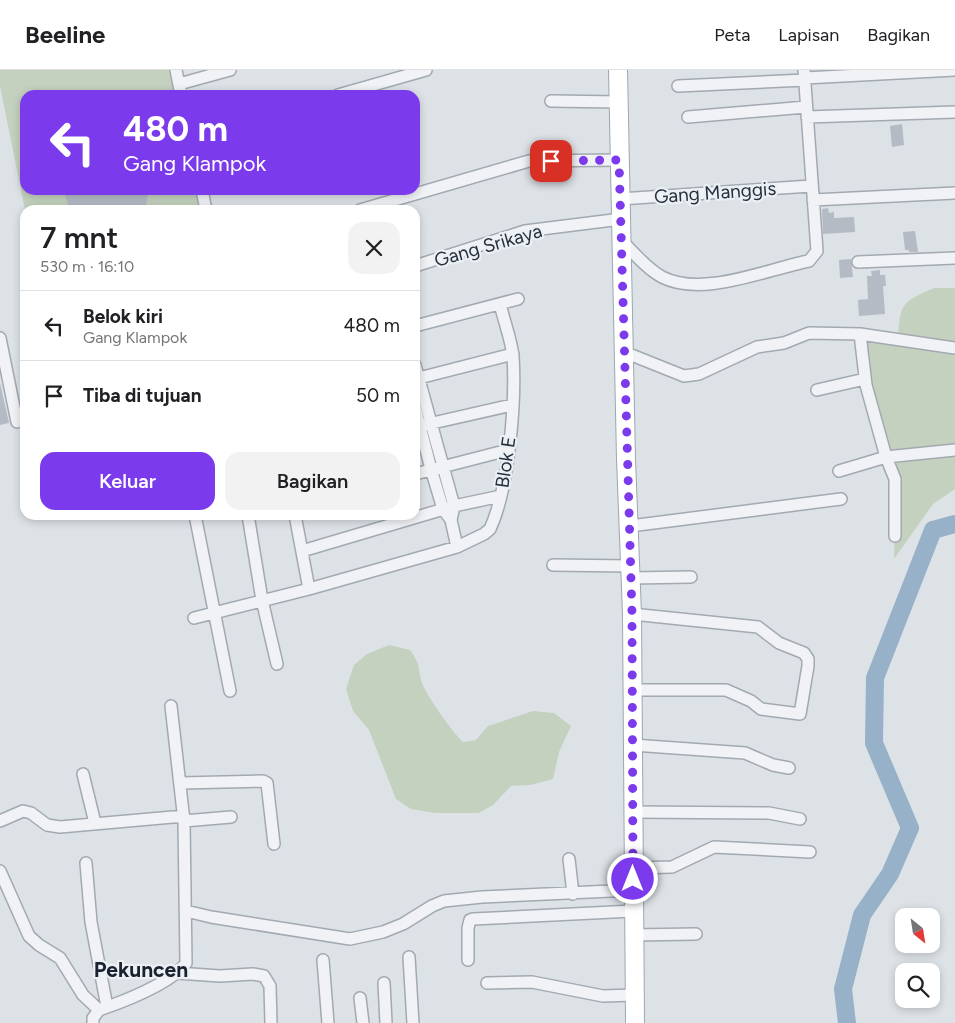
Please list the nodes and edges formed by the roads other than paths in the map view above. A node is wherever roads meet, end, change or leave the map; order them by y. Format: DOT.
graph roads {
  1 [pos="176,70"];
  2 [pos="230,70"];
  3 [pos="426,70"];
  4 [pos="618,70"];
  5 [pos="955,70"];
  6 [pos="805,76"];
  7 [pos="184,86"];
  8 [pos="678,86"];
  9 [pos="356,90"];
  10 [pos="551,102"];
  11 [pos="619,102"];
  12 [pos="806,112"];
  13 [pos="955,112"];
  14 [pos="688,117"];
  15 [pos="619,160"];
  16 [pos="811,186"];
  17 [pos="955,194"];
  18 [pos="620,199"];
  19 [pos="813,200"];
  20 [pos="391,205"];
  21 [pos="621,219"];
  22 [pos="622,241"];
  23 [pos="955,258"];
  24 [pos="858,262"];
  25 [pos="420,264"];
  26 [pos="518,299"];
  27 [pos="500,304"];
  28 [pos="420,325"];
  29 [pos="860,334"];
  30 [pos="0,338"];
  31 [pos="955,348"];
  32 [pos="624,352"];
  33 [pos="513,354"];
  34 [pos="420,378"];
  35 [pos="865,379"];
  36 [pos="818,390"];
  37 [pos="512,405"];
  38 [pos="420,407"];
  39 [pos="17,422"];
  40 [pos="422,426"];
  41 [pos="508,450"];
  42 [pos="955,450"];
  43 [pos="886,457"];
  44 [pos="436,468"];
  45 [pos="839,471"];
  46 [pos="420,473"];
  47 [pos="501,496"];
  48 [pos="841,498"];
  49 [pos="449,508"];
  50 [pos="420,516"];
  51 [pos="197,520"];
  52 [pos="249,520"];
  53 [pos="296,520"];
  54 [pos="408,520"];
  55 [pos="630,526"];
  56 [pos="895,536"];
  57 [pos="457,547"];
  58 [pos="302,551"];
  59 [pos="553,565"];
  60 [pos="630,572"];
  61 [pos="691,577"];
  62 [pos="309,589"];
  63 [pos="262,600"];
  64 [pos="214,613"];
  65 [pos="632,614"];
  66 [pos="194,618"];
  67 [pos="277,664"];
  68 [pos="632,690"];
  69 [pos="230,691"];
  70 [pos="172,706"];
  71 [pos="633,745"];
  72 [pos="789,768"];
  73 [pos="83,774"];
  74 [pos="181,783"];
  75 [pos="632,812"];
  76 [pos="231,817"];
  77 [pos="184,818"];
  78 [pos="800,819"];
  79 [pos="0,822"];
  80 [pos="95,823"];
  81 [pos="274,844"];
  82 [pos="810,852"];
  83 [pos="569,859"];
  84 [pos="86,863"];
  85 [pos="633,868"];
  86 [pos="0,871"];
  87 [pos="634,890"];
  88 [pos="574,894"];
  89 [pos="186,911"];
  90 [pos="633,911"];
  91 [pos="696,934"];
  92 [pos="633,935"];
  93 [pos="409,957"];
  94 [pos="323,960"];
  95 [pos="468,960"];
  96 [pos="177,973"];
  97 [pos="384,983"];
  98 [pos="487,983"];
  99 [pos="634,995"];
  100 [pos="360,998"];
  101 [pos="103,1009"];
  102 [pos="93,1023"];
  103 [pos="271,1023"];
  104 [pos="328,1023"];
  105 [pos="363,1023"];
  106 [pos="386,1023"];
  107 [pos="413,1023"];
  108 [pos="636,1023"];
  1 -- 7 [label="street"];
  2 -- 7 [label="street"];
  3 -- 9 [label="street"];
  4 -- 11 [label="main road"];
  5 -- 6 [label="street"];
  6 -- 8 [label="street"];
  6 -- 12 [label="street"];
  10 -- 11 [label="street"];
  11 -- 15 [label="main road"];
  12 -- 13 [label="street"];
  12 -- 14 [label="street"];
  12 -- 16 [label="street"];
  15 -- 18 [label="main road"];
  15 -- 20 [label="street"];
  16 -- 18 [label="street, Gang Manggis"];
  16 -- 19 [label="street"];
  17 -- 19 [label="street"];
  18 -- 21 [label="main road"];
  19 -- 22 [label="street"];
  21 -- 22 [label="main road"];
  21 -- 25 [label="street, Gang Srikaya"];
  22 -- 32 [label="main road"];
  23 -- 24 [label="street"];
  26 -- 27 [label="street"];
  27 -- 28 [label="street"];
  27 -- 33 [label="street, Blok E"];
  29 -- 31 [label="street"];
  29 -- 32 [label="street"];
  29 -- 35 [label="street"];
  30 -- 39 [label="street"];
  32 -- 55 [label="main road"];
  33 -- 34 [label="street"];
  33 -- 37 [label="street, Blok E"];
  35 -- 36 [label="street"];
  35 -- 43 [label="street"];
  37 -- 40 [label="street"];
  37 -- 41 [label="street, Blok E"];
  38 -- 40 [label="street"];
  40 -- 44 [label="street"];
  41 -- 44 [label="street"];
  41 -- 47 [label="street, Blok E"];
  42 -- 43 [label="street"];
  43 -- 45 [label="street"];
  43 -- 56 [label="street"];
  44 -- 46 [label="street"];
  44 -- 49 [label="street"];
  47 -- 49 [label="street"];
  47 -- 57 [label="street, Blok E"];
  48 -- 55 [label="street"];
  49 -- 50 [label="street"];
  49 -- 57 [label="street"];
  51 -- 64 [label="street"];
  52 -- 63 [label="street"];
  53 -- 58 [label="street"];
  54 -- 58 [label="street"];
  55 -- 60 [label="main road"];
  57 -- 62 [label="street, Blok E"];
  58 -- 62 [label="street"];
  59 -- 60 [label="street"];
  60 -- 61 [label="street"];
  60 -- 65 [label="main road"];
  62 -- 63 [label="street, Blok E"];
  63 -- 64 [label="street, Blok E"];
  63 -- 67 [label="street"];
  64 -- 66 [label="street, Blok E"];
  64 -- 69 [label="street"];
  65 -- 68 [label="main road"];
  65 -- 68 [label="street"];
  68 -- 71 [label="main road"];
  70 -- 74 [label="street"];
  71 -- 72 [label="street"];
  71 -- 75 [label="main road"];
  73 -- 80 [label="street"];
  74 -- 77 [label="street"];
  74 -- 81 [label="street"];
  75 -- 78 [label="street"];
  75 -- 85 [label="main road"];
  76 -- 77 [label="street"];
  77 -- 80 [label="street"];
  77 -- 89 [label="street"];
  79 -- 80 [label="street"];
  82 -- 85 [label="street"];
  83 -- 88 [label="street"];
  84 -- 101 [label="street"];
  85 -- 87 [label="main road"];
  86 -- 101 [label="street"];
  87 -- 88 [label="street"];
  87 -- 90 [label="main road"];
  88 -- 89 [label="street"];
  89 -- 96 [label="street"];
  90 -- 92 [label="main road"];
  90 -- 95 [label="street"];
  91 -- 92 [label="street"];
  92 -- 99 [label="main road"];
  93 -- 107 [label="street"];
  94 -- 104 [label="street"];
  96 -- 101 [label="street"];
  96 -- 103 [label="street"];
  97 -- 106 [label="street"];
  98 -- 99 [label="street"];
  99 -- 108 [label="main road"];
  100 -- 105 [label="street"];
  101 -- 102 [label="street"];
}
